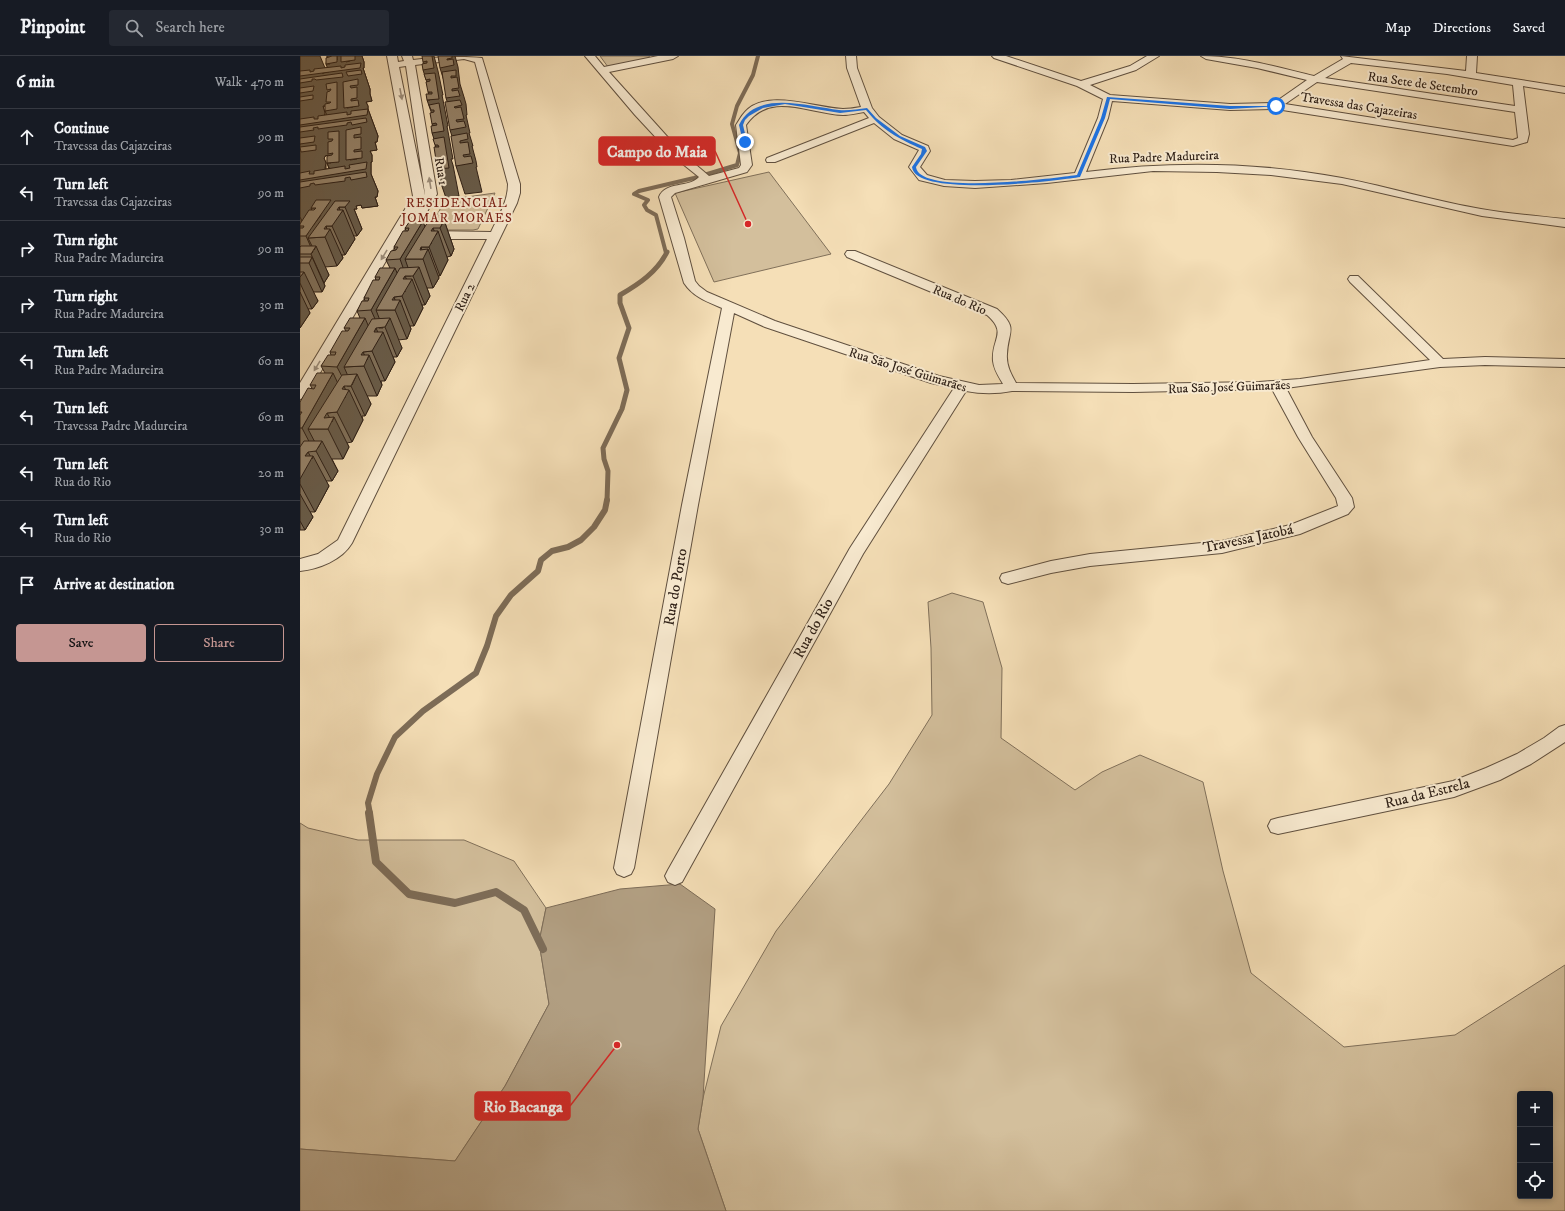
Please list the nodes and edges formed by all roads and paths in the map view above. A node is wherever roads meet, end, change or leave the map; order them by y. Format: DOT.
graph roads {
  1 [pos="590,56"];
  2 [pos="673,56"];
  3 [pos="851,56"];
  4 [pos="997,56"];
  5 [pos="1154,56"];
  6 [pos="1206,56"];
  7 [pos="1472,56"];
  8 [pos="653,58"];
  9 [pos="1347,58"];
  10 [pos="409,60"];
  11 [pos="394,61"];
  12 [pos="602,70"];
  13 [pos="1471,75"];
  14 [pos="1315,79"];
  15 [pos="1081,84"];
  16 [pos="1518,84"];
  17 [pos="1565,90"];
  18 [pos="1108,98"];
  19 [pos="1276,106"];
  20 [pos="867,109"];
  21 [pos="1520,110"];
  22 [pos="875,119"];
  23 [pos="771,160"];
  24 [pos="703,176"];
  25 [pos="1079,176"];
  26 [pos="1565,223"];
  27 [pos="397,234"];
  28 [pos="409,234"];
  29 [pos="493,236"];
  30 [pos="851,254"];
  31 [pos="394,262"];
  32 [pos="1354,279"];
  33 [pos="729,307"];
  34 [pos="1440,363"];
  35 [pos="1565,363"];
  36 [pos="1277,385"];
  37 [pos="962,386"];
  38 [pos="1012,387"];
  39 [pos="300,395"];
  40 [pos="300,565"];
  41 [pos="1008,578"];
  42 [pos="1565,732"];
  43 [pos="1278,826"];
  44 [pos="624,868"];
  45 [pos="675,876"];
  1 -- 12 [label="street"];
  2 -- 8 [label="street"];
  3 -- 20 [label="street, Rua Padre Madureira"];
  4 -- 15 [label="street, Travessa das Cajazeiras"];
  5 -- 15 [label="street"];
  6 -- 14 [label="street, Rua Sete de Setembro"];
  7 -- 13 [label="street"];
  8 -- 12 [label="street"];
  9 -- 13 [label="street"];
  9 -- 14 [label="street"];
  10 -- 11 [label="street"];
  28 -- 10 [label="street, Rua 1, one-way"];
  10 -- 29 [label="street, Rua 2"];
  11 -- 27 [label="street, Rua 1, one-way"];
  12 -- 24 [label="street"];
  13 -- 16 [label="street"];
  14 -- 19 [label="street"];
  14 -- 21 [label="street, Rua Sete de Setembro"];
  15 -- 18 [label="street, Travessa das Cajazeiras"];
  16 -- 17 [label="street"];
  16 -- 21 [label="street, Travessa das Cajazeiras"];
  18 -- 19 [label="street, Travessa das Cajazeiras"];
  18 -- 25 [label="street"];
  19 -- 21 [label="street, Travessa das Cajazeiras"];
  20 -- 22 [label="street, Rua Padre Madureira"];
  20 -- 24 [label="street"];
  22 -- 23 [label="street"];
  22 -- 25 [label="street, Rua Padre Madureira"];
  24 -- 33 [label="street, Rua São José Guimarães"];
  25 -- 26 [label="street, Rua Padre Madureira"];
  27 -- 28 [label="street"];
  27 -- 39 [label="street, Rua 1, one-way"];
  28 -- 29 [label="street"];
  28 -- 31 [label="street, Rua 1"];
  29 -- 40 [label="street, Rua 2"];
  30 -- 38 [label="street, Rua do Rio"];
  32 -- 34 [label="street"];
  33 -- 37 [label="street, Rua São José Guimarães"];
  33 -- 44 [label="street, Rua do Porto"];
  34 -- 35 [label="street, Rua São José Guimarães"];
  34 -- 36 [label="street, Rua São José Guimarães"];
  36 -- 38 [label="street, Rua São José Guimarães"];
  36 -- 41 [label="street, Travessa Jatobá"];
  37 -- 38 [label="street, Rua São José Guimarães"];
  37 -- 45 [label="street, Rua do Rio"];
  42 -- 43 [label="street, Rua da Estrela"];
}
